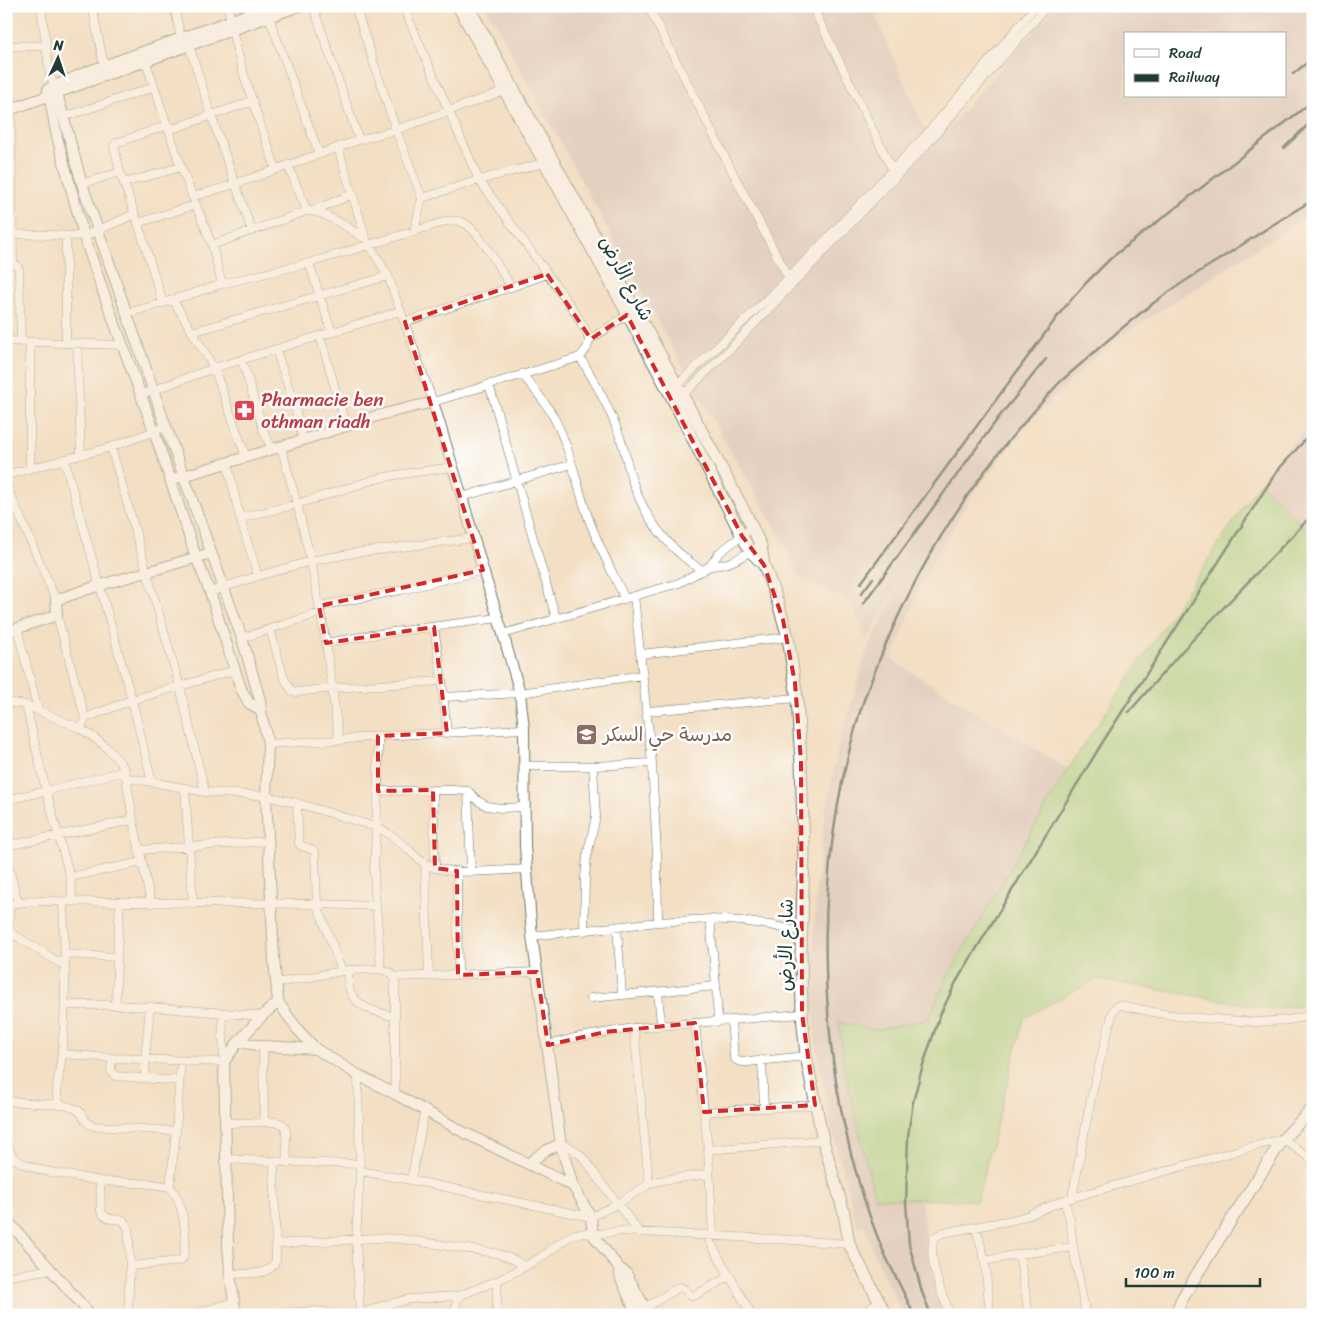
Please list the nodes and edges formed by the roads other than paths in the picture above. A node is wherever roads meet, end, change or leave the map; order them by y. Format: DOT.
graph roads {
  1 [pos="41,6"];
  2 [pos="92,6"];
  3 [pos="174,6"];
  4 [pos="228,6"];
  5 [pos="270,6"];
  6 [pos="300,6"];
  7 [pos="313,6"];
  8 [pos="355,6"];
  9 [pos="403,6"];
  10 [pos="458,6"];
  11 [pos="468,6"];
  12 [pos="648,6"];
  13 [pos="812,6"];
  14 [pos="1036,6"];
  15 [pos="1047,6"];
  16 [pos="269,17"];
  17 [pos="231,25"];
  18 [pos="185,42"];
  19 [pos="6,46"];
  20 [pos="46,46"];
  21 [pos="144,56"];
  22 [pos="494,63"];
  23 [pos="104,66"];
  24 [pos="154,88"];
  25 [pos="52,91"];
  26 [pos="504,91"];
  27 [pos="253,101"];
  28 [pos="9,110"];
  29 [pos="448,112"];
  30 [pos="211,115"];
  31 [pos="64,117"];
  32 [pos="169,128"];
  33 [pos="396,130"];
  34 [pos="360,140"];
  35 [pos="338,148"];
  36 [pos="319,154"];
  37 [pos="544,163"];
  38 [pos="288,165"];
  39 [pos="181,167"];
  40 [pos="276,169"];
  41 [pos="120,172"];
  42 [pos="894,173"];
  43 [pos="479,180"];
  44 [pos="124,183"];
  45 [pos="82,184"];
  46 [pos="235,184"];
  47 [pos="353,194"];
  48 [pos="422,198"];
  49 [pos="194,201"];
  50 [pos="310,211"];
  51 [pos="135,214"];
  52 [pos="138,223"];
  53 [pos="98,230"];
  54 [pos="252,231"];
  55 [pos="414,232"];
  56 [pos="12,234"];
  57 [pos="66,236"];
  58 [pos="84,236"];
  59 [pos="368,242"];
  60 [pos="212,245"];
  61 [pos="308,263"];
  62 [pos="9,264"];
  63 [pos="547,274"];
  64 [pos="388,276"];
  65 [pos="791,281"];
  66 [pos="222,284"];
  67 [pos="511,287"];
  68 [pos="320,294"];
  69 [pos="173,300"];
  70 [pos="163,304"];
  71 [pos="401,311"];
  72 [pos="127,313"];
  73 [pos="627,315"];
  74 [pos="405,322"];
  75 [pos="192,332"];
  76 [pos="332,333"];
  77 [pos="320,336"];
  78 [pos="589,340"];
  79 [pos="6,341"];
  80 [pos="26,342"];
  81 [pos="66,343"];
  82 [pos="77,344"];
  83 [pos="122,345"];
  84 [pos="276,350"];
  85 [pos="580,358"];
  86 [pos="242,360"];
  87 [pos="214,368"];
  88 [pos="522,374"];
  89 [pos="489,384"];
  90 [pos="154,390"];
  91 [pos="676,394"];
  92 [pos="140,395"];
  93 [pos="433,402"];
  94 [pos="346,426"];
  95 [pos="166,427"];
  96 [pos="154,431"];
  97 [pos="303,440"];
  98 [pos="111,447"];
  99 [pos="276,448"];
  100 [pos="81,454"];
  101 [pos="246,457"];
  102 [pos="64,460"];
  103 [pos="227,462"];
  104 [pos="572,464"];
  105 [pos="453,466"];
  106 [pos="30,468"];
  107 [pos="6,475"];
  108 [pos="184,475"];
  109 [pos="170,480"];
  110 [pos="516,481"];
  111 [pos="6,484"];
  112 [pos="462,497"];
  113 [pos="297,504"];
  114 [pos="240,518"];
  115 [pos="753,527"];
  116 [pos="742,536"];
  117 [pos="474,538"];
  118 [pos="756,549"];
  119 [pos="211,553"];
  120 [pos="196,557"];
  121 [pos="311,562"];
  122 [pos="707,568"];
  123 [pos="483,570"];
  124 [pos="147,572"];
  125 [pos="258,576"];
  126 [pos="100,585"];
  127 [pos="224,588"];
  128 [pos="210,592"];
  129 [pos="634,596"];
  130 [pos="625,599"];
  131 [pos="56,600"];
  132 [pos="319,609"];
  133 [pos="57,615"];
  134 [pos="498,618"];
  135 [pos="556,618"];
  136 [pos="434,627"];
  137 [pos="17,628"];
  138 [pos="270,629"];
  139 [pos="6,632"];
  140 [pos="503,634"];
  141 [pos="788,637"];
  142 [pos="242,638"];
  143 [pos="326,643"];
  144 [pos="641,654"];
  145 [pos="235,670"];
  146 [pos="643,675"];
  147 [pos="442,681"];
  148 [pos="180,687"];
  149 [pos="332,688"];
  150 [pos="520,693"];
  151 [pos="444,697"];
  152 [pos="797,698"];
  153 [pos="132,700"];
  154 [pos="6,702"];
  155 [pos="26,705"];
  156 [pos="38,710"];
  157 [pos="261,711"];
  158 [pos="648,711"];
  159 [pos="85,718"];
  160 [pos="81,729"];
  161 [pos="524,730"];
  162 [pos="447,732"];
  163 [pos="378,736"];
  164 [pos="339,740"];
  165 [pos="268,744"];
  166 [pos="652,763"];
  167 [pos="524,766"];
  168 [pos="593,766"];
  169 [pos="125,774"];
  170 [pos="152,782"];
  171 [pos="185,789"];
  172 [pos="433,790"];
  173 [pos="46,791"];
  174 [pos="378,791"];
  175 [pos="205,792"];
  176 [pos="468,792"];
  177 [pos="266,796"];
  178 [pos="6,800"];
  179 [pos="296,803"];
  180 [pos="524,807"];
  181 [pos="133,820"];
  182 [pos="6,825"];
  183 [pos="376,827"];
  184 [pos="59,835"];
  185 [pos="269,841"];
  186 [pos="9,845"];
  187 [pos="188,846"];
  188 [pos="139,850"];
  189 [pos="6,857"];
  190 [pos="142,862"];
  191 [pos="425,864"];
  192 [pos="435,868"];
  193 [pos="527,869"];
  194 [pos="457,871"];
  195 [pos="470,871"];
  196 [pos="70,876"];
  197 [pos="63,902"];
  198 [pos="73,902"];
  199 [pos="11,903"];
  200 [pos="120,903"];
  201 [pos="151,903"];
  202 [pos="193,904"];
  203 [pos="317,904"];
  204 [pos="272,905"];
  205 [pos="376,906"];
  206 [pos="710,919"];
  207 [pos="658,922"];
  208 [pos="617,927"];
  209 [pos="7,930"];
  210 [pos="584,931"];
  211 [pos="802,932"];
  212 [pos="532,936"];
  213 [pos="65,954"];
  214 [pos="117,957"];
  215 [pos="65,966"];
  216 [pos="381,969"];
  217 [pos="345,971"];
  218 [pos="537,972"];
  219 [pos="429,976"];
  220 [pos="458,976"];
  221 [pos="395,977"];
  222 [pos="277,983"];
  223 [pos="716,986"];
  224 [pos="658,992"];
  225 [pos="622,995"];
  226 [pos="591,998"];
  227 [pos="278,1002"];
  228 [pos="116,1005"];
  229 [pos="66,1006"];
  230 [pos="150,1007"];
  231 [pos="222,1013"];
  232 [pos="802,1014"];
  233 [pos="1313,1015"];
  234 [pos="262,1016"];
  235 [pos="395,1017"];
  236 [pos="731,1020"];
  237 [pos="718,1022"];
  238 [pos="695,1023"];
  239 [pos="662,1026"];
  240 [pos="634,1028"];
  241 [pos="238,1042"];
  242 [pos="548,1045"];
  243 [pos="263,1046"];
  244 [pos="316,1049"];
  245 [pos="62,1054"];
  246 [pos="806,1056"];
  247 [pos="112,1058"];
  248 [pos="145,1059"];
  249 [pos="762,1060"];
  250 [pos="181,1061"];
  251 [pos="224,1062"];
  252 [pos="358,1076"];
  253 [pos="144,1078"];
  254 [pos="179,1081"];
  255 [pos="395,1094"];
  256 [pos="6,1101"];
  257 [pos="815,1105"];
  258 [pos="62,1106"];
  259 [pos="764,1108"];
  260 [pos="1313,1108"];
  261 [pos="424,1110"];
  262 [pos="704,1112"];
  263 [pos="264,1122"];
  264 [pos="225,1123"];
  265 [pos="176,1131"];
  266 [pos="822,1140"];
  267 [pos="1283,1140"];
  268 [pos="6,1144"];
  269 [pos="561,1145"];
  270 [pos="708,1150"];
  271 [pos="227,1159"];
  272 [pos="1313,1160"];
  273 [pos="274,1161"];
  274 [pos="286,1162"];
  275 [pos="528,1164"];
  276 [pos="360,1168"];
  277 [pos="710,1174"];
  278 [pos="411,1180"];
  279 [pos="100,1181"];
  280 [pos="649,1184"];
  281 [pos="573,1186"];
  282 [pos="170,1187"];
  283 [pos="1068,1199"];
  284 [pos="617,1204"];
  285 [pos="591,1217"];
  286 [pos="6,1219"];
  287 [pos="976,1228"];
  288 [pos="640,1232"];
  289 [pos="593,1235"];
  290 [pos="709,1235"];
  291 [pos="356,1240"];
  292 [pos="276,1244"];
  293 [pos="848,1244"];
  294 [pos="1073,1247"];
  295 [pos="1020,1254"];
  296 [pos="985,1261"];
  297 [pos="130,1266"];
  298 [pos="524,1267"];
  299 [pos="51,1270"];
  300 [pos="230,1274"];
  301 [pos="730,1276"];
  302 [pos="6,1277"];
  303 [pos="497,1281"];
  304 [pos="458,1296"];
  305 [pos="234,1302"];
  306 [pos="879,1302"];
  307 [pos="644,1313"];
  308 [pos="358,1314"];
  309 [pos="91,1315"];
  310 [pos="128,1315"];
  311 [pos="190,1315"];
  312 [pos="236,1315"];
  313 [pos="242,1315"];
  314 [pos="330,1315"];
  315 [pos="454,1315"];
  316 [pos="497,1315"];
  317 [pos="752,1315"];
  318 [pos="860,1315"];
  319 [pos="886,1315"];
  320 [pos="951,1315"];
  321 [pos="990,1315"];
  322 [pos="1028,1315"];
  323 [pos="1086,1315"];
  324 [pos="1175,1315"];
  1 -- 20 [label="street"];
  2 -- 23 [label="street"];
  3 -- 18 [label="street"];
  4 -- 17 [label="street"];
  5 -- 17 [label="street"];
  6 -- 16 [label="street"];
  7 -- 34 [label="street"];
  8 -- 33 [label="street"];
  9 -- 29 [label="street"];
  10 -- 22 [label="main road, شارع الأرض"];
  11 -- 22 [label="main road, شارع الأرض"];
  12 -- 65 [label="street"];
  13 -- 42 [label="street"];
  14 -- 42 [label="street"];
  15 -- 42 [label="street"];
  16 -- 17 [label="street"];
  16 -- 36 [label="street"];
  17 -- 18 [label="street"];
  17 -- 27 [label="street"];
  18 -- 21 [label="street"];
  18 -- 30 [label="street"];
  19 -- 20 [label="street"];
  20 -- 25 [label="street"];
  21 -- 23 [label="street"];
  21 -- 24 [label="street"];
  21 -- 25 [label="street"];
  22 -- 26 [label="main road, شارع الأرض"];
  22 -- 91 [label="main road, شارع الأرض"];
  23 -- 25 [label="street"];
  24 -- 31 [label="street"];
  24 -- 32 [label="street"];
  25 -- 28 [label="street"];
  25 -- 31 [label="street"];
  25 -- 58 [label="street"];
  26 -- 29 [label="street"];
  26 -- 37 [label="main road, شارع الأرض"];
  27 -- 30 [label="street"];
  27 -- 40 [label="street"];
  28 -- 56 [label="street"];
  29 -- 33 [label="street"];
  29 -- 43 [label="street"];
  30 -- 32 [label="street"];
  30 -- 46 [label="street"];
  31 -- 45 [label="street"];
  32 -- 39 [label="street"];
  32 -- 41 [label="street"];
  33 -- 34 [label="street"];
  33 -- 48 [label="street"];
  34 -- 35 [label="street"];
  35 -- 36 [label="street"];
  35 -- 47 [label="street"];
  36 -- 38 [label="street"];
  37 -- 43 [label="street"];
  37 -- 73 [label="main road, شارع الأرض"];
  38 -- 40 [label="street"];
  38 -- 50 [label="street"];
  39 -- 44 [label="street"];
  39 -- 49 [label="street"];
  40 -- 46 [label="street"];
  41 -- 44 [label="street"];
  41 -- 45 [label="street"];
  42 -- 65 [label="street"];
  43 -- 48 [label="street"];
  43 -- 63 [label="street"];
  44 -- 51 [label="street"];
  45 -- 53 [label="street"];
  46 -- 49 [label="street"];
  46 -- 54 [label="street"];
  47 -- 50 [label="street"];
  47 -- 59 [label="street"];
  48 -- 55 [label="street"];
  49 -- 52 [label="street"];
  49 -- 60 [label="street"];
  50 -- 54 [label="street"];
  50 -- 59 [label="street"];
  51 -- 52 [label="street"];
  51 -- 53 [label="street"];
  52 -- 70 [label="street"];
  53 -- 58 [label="street"];
  53 -- 72 [label="street"];
  54 -- 60 [label="street"];
  55 -- 59 [label="street"];
  55 -- 67 [label="street"];
  56 -- 57 [label="street"];
  56 -- 62 [label="street"];
  57 -- 58 [label="street"];
  57 -- 81 [label="street"];
  58 -- 83 [label="street"];
  59 -- 61 [label="street"];
  59 -- 64 [label="street"];
  60 -- 66 [label="street"];
  61 -- 66 [label="street"];
  61 -- 68 [label="street"];
  62 -- 80 [label="street"];
  63 -- 67 [label="street"];
  63 -- 78 [label="street"];
  64 -- 68 [label="street"];
  64 -- 71 [label="street"];
  65 -- 91 [label="street"];
  66 -- 69 [label="street"];
  67 -- 74 [label="street"];
  68 -- 75 [label="street"];
  68 -- 76 [label="street"];
  69 -- 70 [label="street"];
  69 -- 75 [label="street"];
  70 -- 72 [label="street"];
  71 -- 74 [label="street"];
  71 -- 76 [label="street"];
  72 -- 90 [label="street"];
  73 -- 78 [label="street"];
  73 -- 91 [label="main road, شارع الأرض"];
  74 -- 93 [label="street"];
  75 -- 87 [label="street"];
  76 -- 77 [label="street"];
  77 -- 84 [label="street"];
  77 -- 94 [label="street"];
  78 -- 85 [label="street"];
  79 -- 80 [label="street"];
  80 -- 81 [label="street"];
  80 -- 106 [label="street"];
  81 -- 82 [label="street"];
  82 -- 83 [label="street"];
  82 -- 100 [label="street"];
  83 -- 92 [label="street"];
  84 -- 86 [label="street"];
  84 -- 97 [label="street"];
  85 -- 88 [label="street"];
  85 -- 122 [label="street"];
  86 -- 87 [label="street"];
  86 -- 99 [label="street"];
  87 -- 90 [label="street"];
  87 -- 101 [label="street"];
  88 -- 89 [label="street"];
  88 -- 104 [label="street"];
  89 -- 93 [label="street"];
  89 -- 110 [label="street"];
  90 -- 92 [label="street"];
  90 -- 95 [label="street"];
  91 -- 115 [label="main road, شارع الأرض"];
  91 -- 116 [label="main road, شارع الأرض"];
  92 -- 96 [label="street"];
  93 -- 94 [label="street"];
  93 -- 105 [label="street"];
  94 -- 97 [label="street"];
  95 -- 96 [label="street"];
  95 -- 108 [label="street"];
  96 -- 98 [label="street"];
  96 -- 109 [label="street"];
  97 -- 99 [label="street"];
  98 -- 100 [label="street"];
  98 -- 124 [label="street"];
  99 -- 101 [label="street"];
  99 -- 113 [label="street"];
  100 -- 102 [label="street"];
  101 -- 103 [label="street"];
  102 -- 106 [label="street"];
  102 -- 126 [label="street"];
  103 -- 108 [label="street"];
  103 -- 114 [label="street"];
  104 -- 110 [label="street"];
  104 -- 130 [label="street"];
  105 -- 112 [label="street"];
  105 -- 113 [label="street"];
  106 -- 107 [label="street"];
  108 -- 109 [label="street"];
  108 -- 119 [label="street"];
  109 -- 120 [label="street"];
  110 -- 112 [label="street"];
  110 -- 135 [label="street"];
  111 -- 131 [label="street"];
  112 -- 117 [label="street"];
  113 -- 114 [label="street"];
  113 -- 121 [label="street"];
  114 -- 125 [label="street"];
  115 -- 116 [label="street"];
  115 -- 118 [label="main road, شارع الأرض"];
  116 -- 118 [label="main road, شارع الأرض"];
  116 -- 122 [label="street"];
  117 -- 121 [label="street"];
  117 -- 123 [label="street"];
  118 -- 122 [label="street"];
  118 -- 141 [label="main road, شارع الأرض"];
  119 -- 120 [label="street"];
  119 -- 127 [label="street"];
  120 -- 124 [label="street"];
  120 -- 128 [label="street"];
  121 -- 125 [label="street"];
  121 -- 132 [label="street"];
  122 -- 129 [label="street"];
  123 -- 132 [label="street"];
  123 -- 134 [label="street"];
  124 -- 126 [label="street"];
  124 -- 148 [label="street"];
  125 -- 127 [label="street"];
  126 -- 131 [label="street"];
  126 -- 153 [label="street"];
  127 -- 128 [label="street"];
  127 -- 142 [label="street"];
  128 -- 145 [label="street"];
  129 -- 130 [label="street"];
  129 -- 144 [label="street"];
  130 -- 135 [label="street"];
  131 -- 133 [label="street"];
  132 -- 138 [label="street"];
  132 -- 143 [label="street"];
  133 -- 137 [label="street"];
  133 -- 159 [label="street"];
  134 -- 136 [label="street"];
  134 -- 140 [label="street"];
  135 -- 140 [label="street"];
  136 -- 143 [label="street"];
  136 -- 147 [label="street"];
  137 -- 139 [label="street"];
  137 -- 156 [label="street"];
  138 -- 142 [label="street"];
  138 -- 149 [label="street"];
  140 -- 150 [label="street"];
  141 -- 144 [label="street"];
  141 -- 152 [label="main road, شارع الأرض"];
  142 -- 157 [label="street"];
  143 -- 149 [label="street"];
  144 -- 146 [label="street"];
  145 -- 148 [label="street"];
  145 -- 157 [label="street"];
  146 -- 150 [label="street"];
  146 -- 158 [label="street"];
  147 -- 149 [label="street"];
  147 -- 151 [label="street"];
  148 -- 153 [label="street"];
  148 -- 175 [label="street"];
  149 -- 164 [label="street"];
  150 -- 151 [label="street"];
  150 -- 161 [label="street"];
  151 -- 162 [label="street"];
  152 -- 158 [label="street"];
  152 -- 211 [label="main road, شارع الأرض"];
  153 -- 159 [label="street"];
  153 -- 170 [label="street"];
  154 -- 155 [label="street"];
  155 -- 156 [label="street"];
  155 -- 173 [label="street"];
  156 -- 160 [label="street"];
  157 -- 165 [label="street"];
  158 -- 166 [label="street"];
  159 -- 160 [label="street"];
  160 -- 169 [label="street"];
  161 -- 162 [label="street"];
  161 -- 167 [label="street"];
  162 -- 163 [label="street"];
  163 -- 164 [label="street"];
  163 -- 174 [label="street"];
  164 -- 165 [label="street"];
  165 -- 177 [label="street"];
  166 -- 168 [label="street"];
  166 -- 207 [label="street"];
  167 -- 168 [label="street"];
  167 -- 180 [label="street"];
  168 -- 210 [label="street"];
  169 -- 170 [label="street"];
  169 -- 173 [label="street"];
  169 -- 181 [label="street"];
  170 -- 171 [label="street"];
  171 -- 175 [label="street"];
  171 -- 187 [label="street"];
  172 -- 174 [label="street"];
  172 -- 176 [label="street"];
  172 -- 192 [label="street"];
  173 -- 178 [label="street"];
  173 -- 184 [label="street"];
  174 -- 183 [label="street"];
  175 -- 177 [label="street"];
  176 -- 180 [label="street"];
  176 -- 195 [label="street"];
  177 -- 179 [label="street"];
  177 -- 185 [label="street"];
  179 -- 183 [label="street"];
  179 -- 203 [label="street"];
  180 -- 193 [label="street"];
  181 -- 184 [label="street"];
  181 -- 188 [label="street"];
  182 -- 186 [label="street"];
  183 -- 191 [label="street"];
  183 -- 205 [label="street"];
  184 -- 186 [label="street"];
  184 -- 196 [label="street"];
  185 -- 187 [label="street"];
  185 -- 204 [label="street"];
  187 -- 188 [label="street"];
  187 -- 202 [label="street"];
  188 -- 190 [label="street"];
  189 -- 199 [label="street"];
  190 -- 196 [label="street"];
  190 -- 201 [label="street"];
  191 -- 192 [label="street"];
  191 -- 219 [label="street"];
  192 -- 194 [label="street"];
  193 -- 195 [label="street"];
  193 -- 212 [label="street"];
  194 -- 195 [label="street"];
  194 -- 220 [label="street"];
  196 -- 198 [label="street"];
  197 -- 198 [label="street"];
  197 -- 199 [label="street"];
  197 -- 213 [label="street"];
  198 -- 200 [label="street"];
  199 -- 209 [label="street"];
  200 -- 201 [label="street"];
  200 -- 214 [label="street"];
  201 -- 202 [label="street"];
  202 -- 204 [label="street"];
  203 -- 204 [label="street"];
  203 -- 205 [label="street"];
  203 -- 217 [label="street"];
  204 -- 222 [label="street"];
  205 -- 216 [label="street"];
  206 -- 207 [label="street"];
  206 -- 211 [label="street"];
  206 -- 223 [label="street"];
  207 -- 208 [label="street"];
  208 -- 210 [label="street"];
  208 -- 225 [label="street"];
  209 -- 215 [label="street"];
  210 -- 212 [label="street"];
  211 -- 232 [label="main road, شارع الأرض"];
  212 -- 218 [label="street"];
  213 -- 214 [label="street"];
  213 -- 215 [label="street"];
  214 -- 228 [label="street"];
  215 -- 229 [label="street"];
  216 -- 217 [label="street"];
  216 -- 221 [label="street"];
  217 -- 222 [label="street"];
  217 -- 235 [label="street"];
  218 -- 220 [label="street"];
  218 -- 242 [label="street"];
  219 -- 220 [label="street"];
  219 -- 221 [label="street"];
  221 -- 235 [label="street"];
  222 -- 227 [label="street"];
  223 -- 224 [label="street"];
  223 -- 237 [label="street"];
  224 -- 225 [label="street"];
  224 -- 239 [label="street"];
  225 -- 226 [label="street"];
  227 -- 234 [label="street"];
  227 -- 244 [label="street"];
  228 -- 229 [label="street"];
  228 -- 230 [label="street"];
  229 -- 245 [label="street"];
  230 -- 231 [label="street"];
  230 -- 248 [label="street"];
  231 -- 234 [label="street"];
  231 -- 251 [label="street"];
  232 -- 236 [label="street"];
  232 -- 246 [label="main road, شارع الأرض"];
  233 -- 283 [label="street"];
  234 -- 241 [label="street"];
  235 -- 255 [label="street"];
  236 -- 237 [label="street"];
  236 -- 249 [label="street"];
  237 -- 238 [label="street"];
  238 -- 239 [label="street"];
  238 -- 262 [label="street"];
  239 -- 240 [label="street"];
  240 -- 242 [label="street"];
  240 -- 280 [label="street"];
  241 -- 243 [label="street"];
  241 -- 251 [label="street"];
  242 -- 269 [label="street"];
  243 -- 244 [label="street"];
  243 -- 263 [label="street"];
  244 -- 252 [label="street"];
  245 -- 247 [label="street"];
  245 -- 258 [label="street"];
  246 -- 249 [label="street"];
  246 -- 257 [label="main road, شارع الأرض"];
  247 -- 248 [label="street"];
  247 -- 253 [label="street"];
  248 -- 250 [label="street"];
  248 -- 253 [label="street"];
  249 -- 259 [label="street"];
  250 -- 251 [label="street"];
  250 -- 254 [label="street"];
  251 -- 264 [label="street"];
  252 -- 255 [label="street"];
  252 -- 276 [label="street"];
  253 -- 254 [label="street"];
  254 -- 265 [label="street"];
  255 -- 261 [label="street"];
  256 -- 258 [label="street"];
  257 -- 259 [label="street"];
  257 -- 266 [label="main road, شارع الأرض"];
  258 -- 265 [label="street"];
  259 -- 262 [label="street"];
  260 -- 267 [label="main road"];
  261 -- 275 [label="street"];
  261 -- 278 [label="street"];
  262 -- 270 [label="street"];
  263 -- 264 [label="street"];
  263 -- 274 [label="street"];
  264 -- 271 [label="street"];
  265 -- 282 [label="street"];
  266 -- 270 [label="street"];
  266 -- 293 [label="main road, شارع الأرض"];
  267 -- 272 [label="street"];
  267 -- 283 [label="street"];
  267 -- 324 [label="main road"];
  268 -- 279 [label="street"];
  269 -- 275 [label="street"];
  269 -- 281 [label="street"];
  269 -- 284 [label="street"];
  270 -- 277 [label="street"];
  271 -- 273 [label="street"];
  271 -- 300 [label="street"];
  273 -- 274 [label="street"];
  273 -- 292 [label="street"];
  274 -- 276 [label="street"];
  275 -- 281 [label="street"];
  276 -- 278 [label="street"];
  276 -- 291 [label="street"];
  277 -- 280 [label="street"];
  277 -- 290 [label="street"];
  278 -- 285 [label="street"];
  279 -- 282 [label="street"];
  279 -- 297 [label="street"];
  280 -- 284 [label="street"];
  281 -- 285 [label="street"];
  282 -- 297 [label="street"];
  283 -- 287 [label="street"];
  283 -- 294 [label="street"];
  284 -- 285 [label="street"];
  284 -- 288 [label="street"];
  285 -- 289 [label="street"];
  286 -- 299 [label="street"];
  287 -- 296 [label="street"];
  287 -- 320 [label="street"];
  288 -- 289 [label="street"];
  288 -- 290 [label="street"];
  289 -- 298 [label="street"];
  289 -- 307 [label="street"];
  290 -- 293 [label="street"];
  290 -- 301 [label="street"];
  291 -- 292 [label="street"];
  291 -- 298 [label="street"];
  291 -- 308 [label="street"];
  292 -- 300 [label="street"];
  293 -- 306 [label="main road, شارع الأرض"];
  294 -- 295 [label="street"];
  294 -- 323 [label="street"];
  295 -- 296 [label="street"];
  295 -- 322 [label="street"];
  296 -- 321 [label="street"];
  297 -- 310 [label="street"];
  298 -- 303 [label="street"];
  299 -- 302 [label="street"];
  299 -- 309 [label="street"];
  300 -- 305 [label="street"];
  301 -- 307 [label="street"];
  301 -- 317 [label="street"];
  303 -- 304 [label="street"];
  303 -- 316 [label="street"];
  304 -- 308 [label="street"];
  304 -- 315 [label="street"];
  305 -- 311 [label="street"];
  305 -- 312 [label="street"];
  306 -- 318 [label="street"];
  306 -- 319 [label="main road, شارع الأرض"];
  313 -- 314 [label="street"];
}
